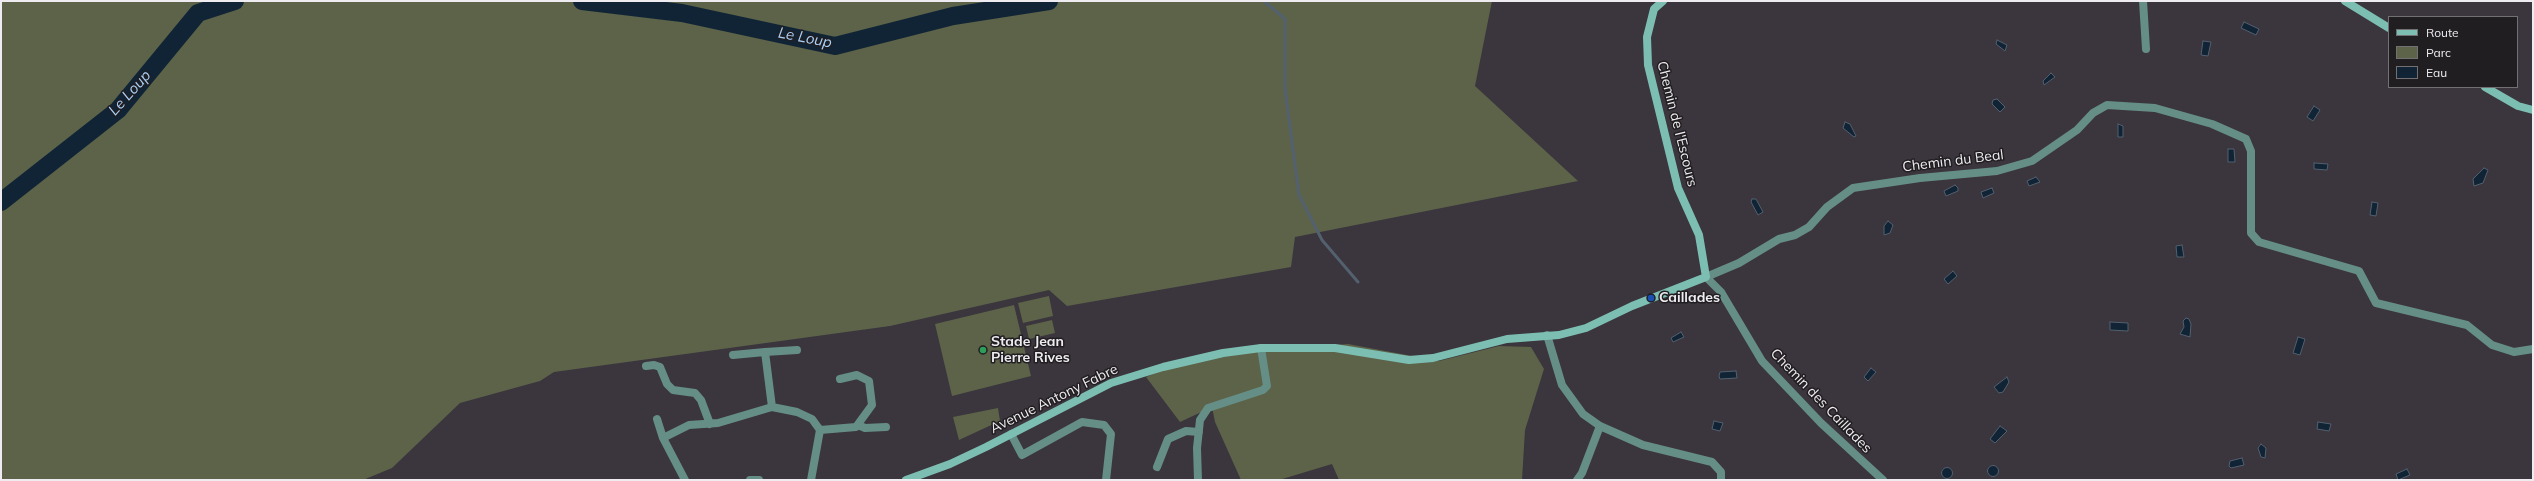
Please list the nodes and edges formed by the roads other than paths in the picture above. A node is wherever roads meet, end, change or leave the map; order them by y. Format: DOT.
graph roads {
  1 [pos="1663,1"];
  2 [pos="2143,1"];
  3 [pos="2345,1"];
  4 [pos="2388,27"];
  5 [pos="2146,49"];
  6 [pos="2487,88"];
  7 [pos="2533,110"];
  8 [pos="1706,277"];
  9 [pos="1547,335"];
  10 [pos="1261,348"];
  11 [pos="2533,349"];
  12 [pos="797,350"];
  13 [pos="765,352"];
  14 [pos="733,355"];
  15 [pos="646,366"];
  16 [pos="840,379"];
  17 [pos="772,407"];
  18 [pos="657,419"];
  19 [pos="710,424"];
  20 [pos="858,425"];
  21 [pos="1600,426"];
  22 [pos="886,427"];
  23 [pos="820,430"];
  24 [pos="1199,432"];
  25 [pos="1012,434"];
  26 [pos="663,438"];
  27 [pos="1157,468"];
  28 [pos="685,480"];
  29 [pos="750,480"];
  30 [pos="759,480"];
  31 [pos="811,480"];
  32 [pos="906,480"];
  33 [pos="1106,480"];
  34 [pos="1198,480"];
  35 [pos="1577,480"];
  36 [pos="1721,480"];
  37 [pos="1883,480"];
  1 -- 8 [label="street, Chemin de l'Escours"];
  2 -- 5 [label="street"];
  3 -- 4 [label="street"];
  6 -- 7 [label="street"];
  8 -- 9 [label="street, Avenue Antony Fabre"];
  8 -- 11 [label="street, Chemin du Beal"];
  8 -- 37 [label="street, Chemin des Caillades"];
  9 -- 10 [label="street, Avenue Antony Fabre"];
  9 -- 21 [label="street"];
  10 -- 24 [label="street"];
  10 -- 25 [label="street, Avenue Antony Fabre"];
  12 -- 13 [label="street"];
  13 -- 14 [label="street"];
  13 -- 17 [label="street"];
  15 -- 19 [label="street"];
  16 -- 20 [label="street"];
  17 -- 19 [label="street"];
  17 -- 23 [label="street"];
  18 -- 26 [label="street"];
  19 -- 26 [label="street"];
  20 -- 22 [label="street"];
  20 -- 23 [label="street"];
  21 -- 35 [label="street"];
  21 -- 36 [label="street"];
  23 -- 31 [label="street"];
  24 -- 27 [label="street"];
  24 -- 34 [label="street"];
  25 -- 32 [label="street, Avenue Antony Fabre"];
  25 -- 33 [label="street"];
  26 -- 28 [label="street"];
  29 -- 30 [label="street"];
}
